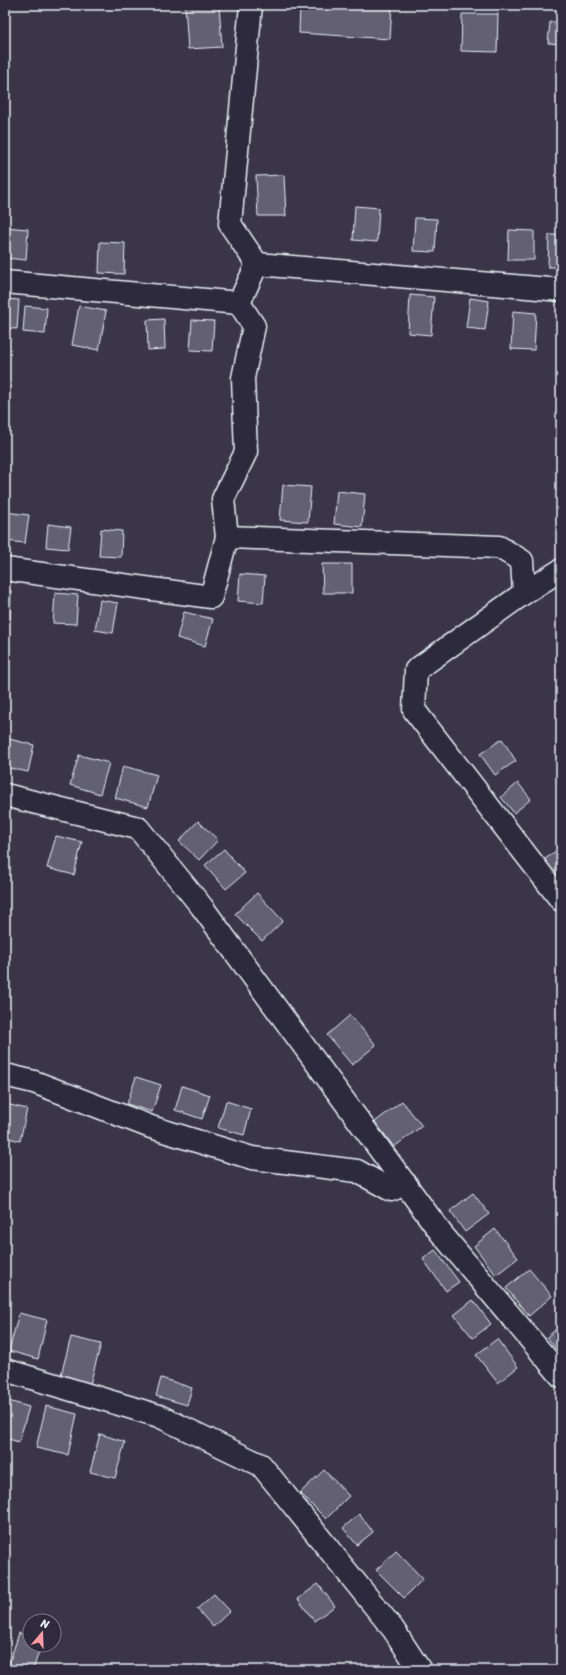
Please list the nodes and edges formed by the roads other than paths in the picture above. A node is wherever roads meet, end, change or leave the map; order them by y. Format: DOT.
graph roads {
  1 [pos="251,5"];
  2 [pos="257,264"];
  3 [pos="5,282"];
  4 [pos="561,290"];
  5 [pos="239,304"];
  6 [pos="227,538"];
  7 [pos="5,569"];
  8 [pos="561,570"];
  9 [pos="524,593"];
  10 [pos="5,795"];
  11 [pos="561,900"];
  12 [pos="5,1075"];
  13 [pos="406,1184"];
  14 [pos="5,1370"];
  15 [pos="561,1376"];
  16 [pos="420,1670"];
  1 -- 2 [label="street"];
  2 -- 4 [label="street"];
  2 -- 5 [label="street"];
  3 -- 5 [label="street"];
  5 -- 6 [label="street"];
  6 -- 7 [label="street"];
  6 -- 9 [label="street"];
  8 -- 9 [label="street"];
  9 -- 11 [label="street"];
  10 -- 13 [label="street"];
  12 -- 13 [label="street"];
  13 -- 15 [label="street"];
  14 -- 16 [label="street"];
}
